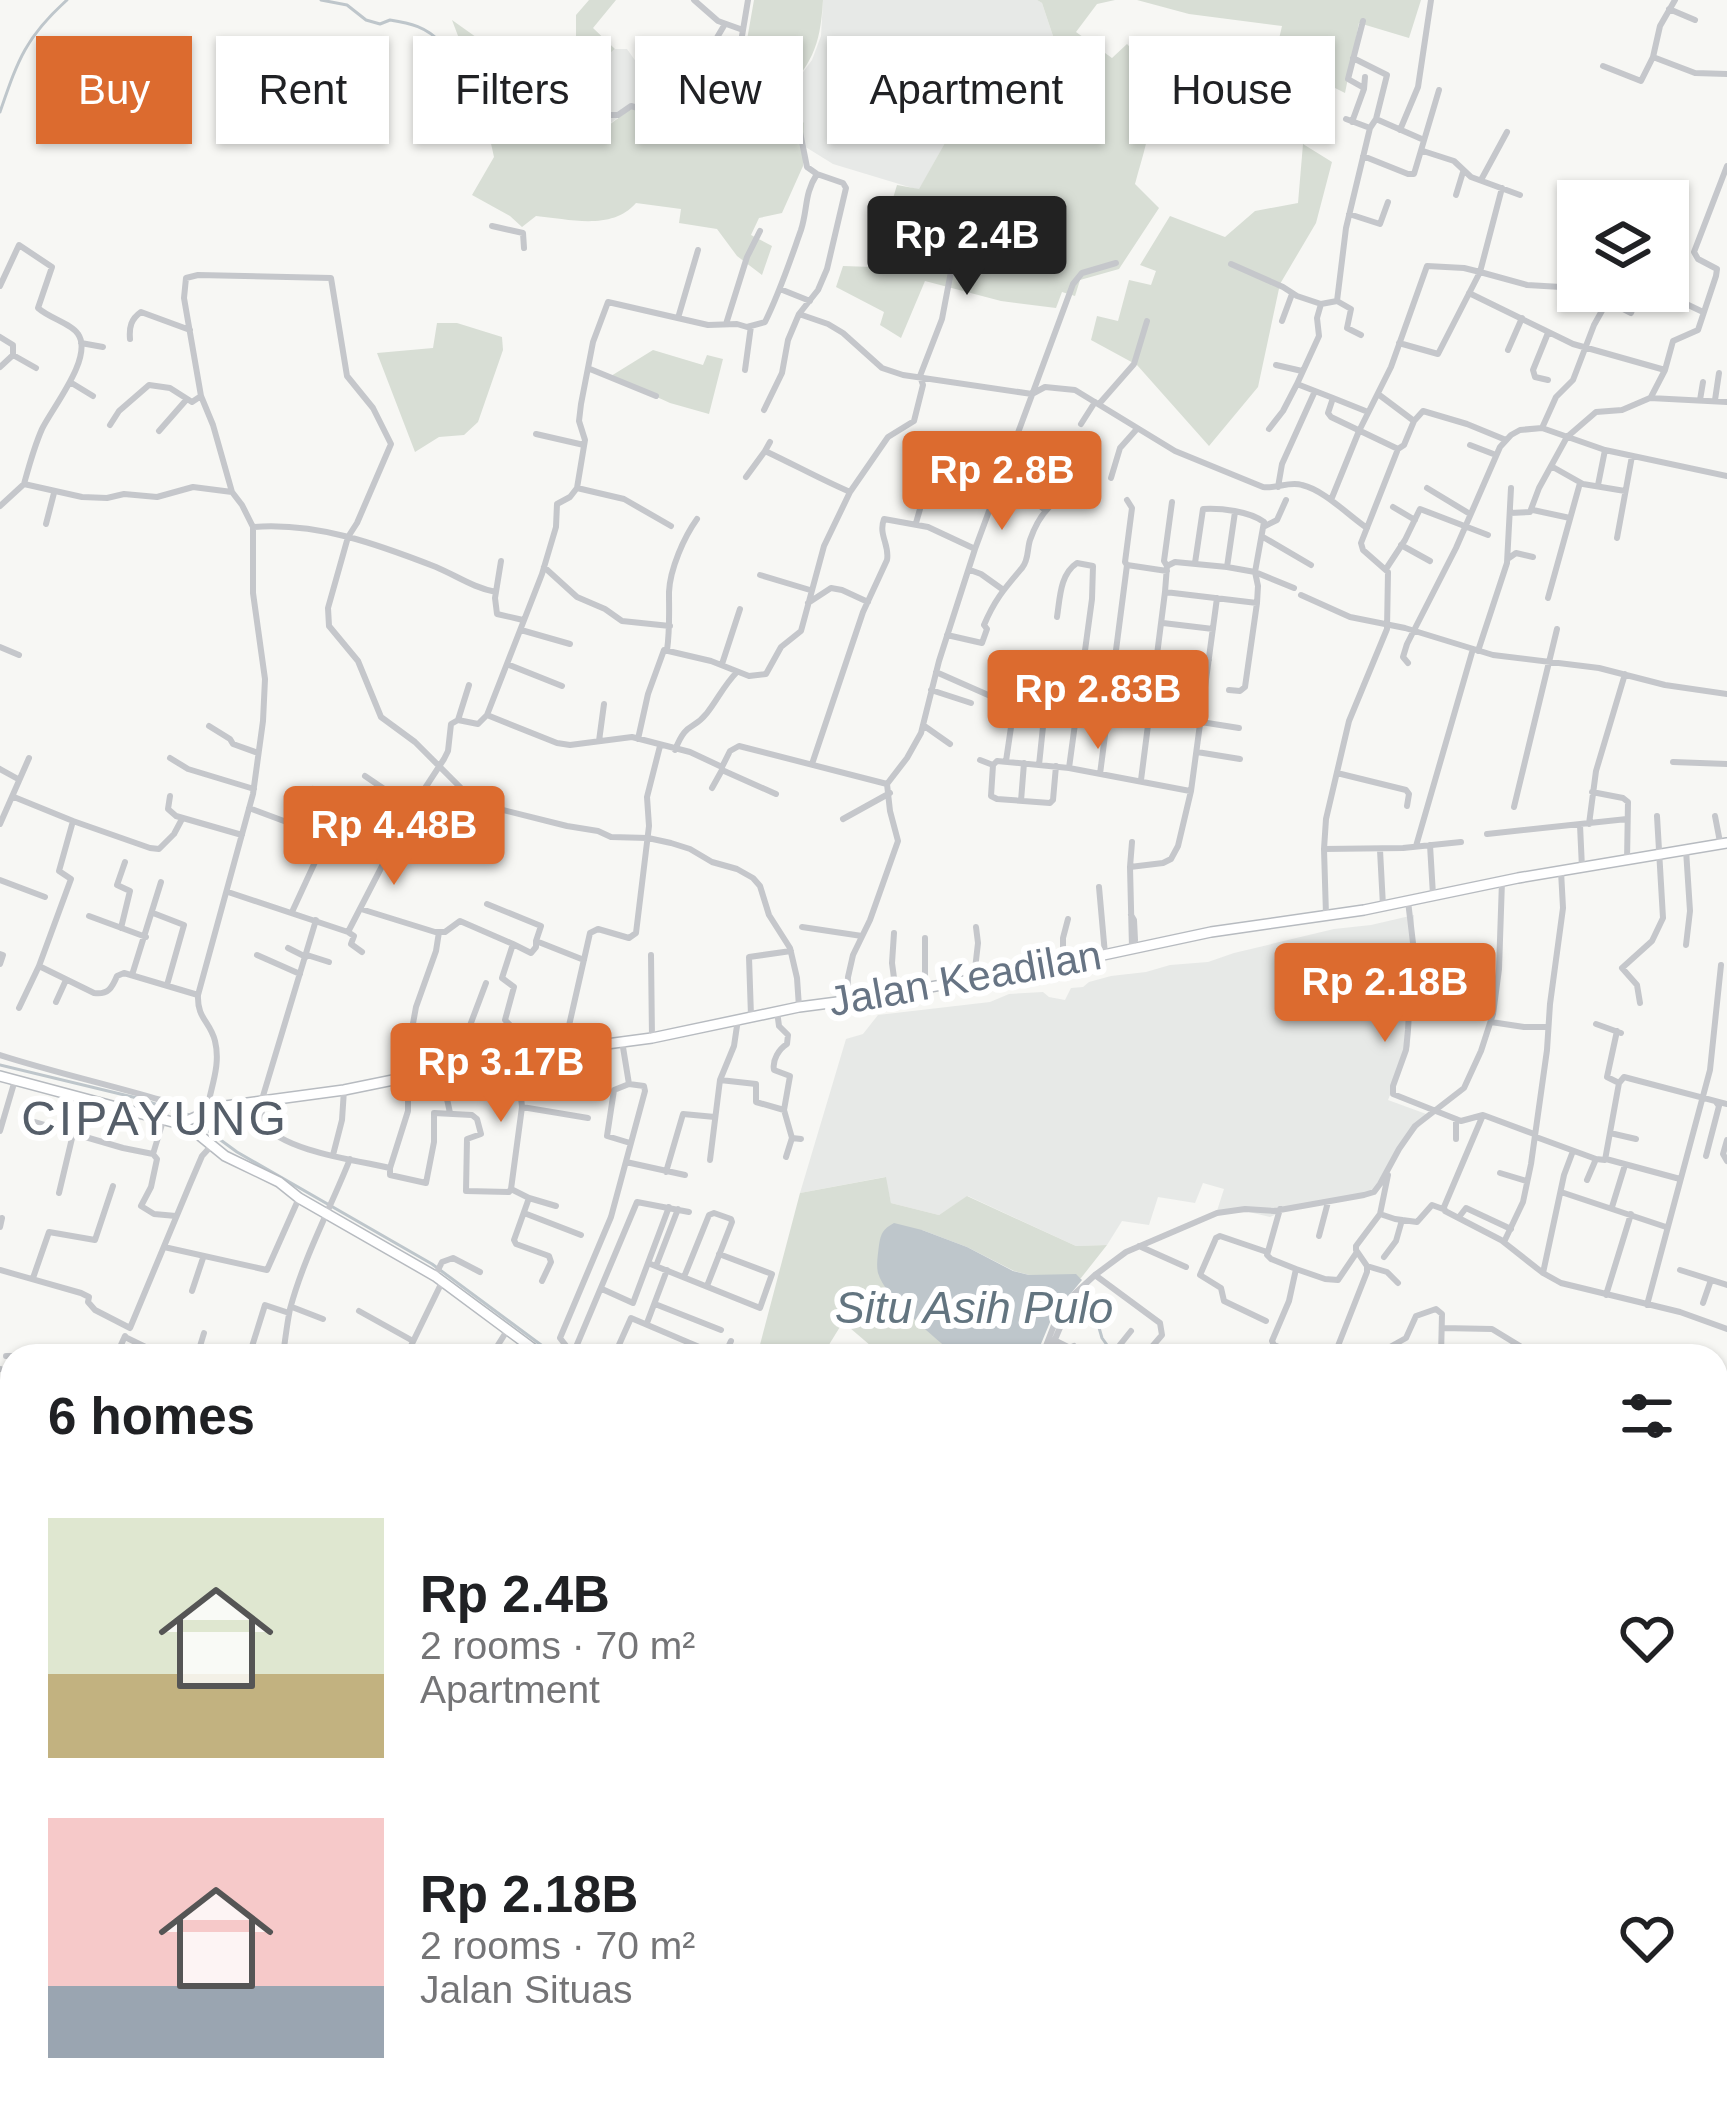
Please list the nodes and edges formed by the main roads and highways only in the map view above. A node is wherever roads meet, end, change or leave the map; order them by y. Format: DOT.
graph roads {
  1 [pos="1724,843"];
  2 [pos="10,1077"];
  3 [pos="197,1120"];
  4 [pos="527,1344"];
  1 -- 3 [label="main road, Jalan Keadilan"];
  2 -- 3 [label="main road"];
  3 -- 4 [label="main road"];
}
